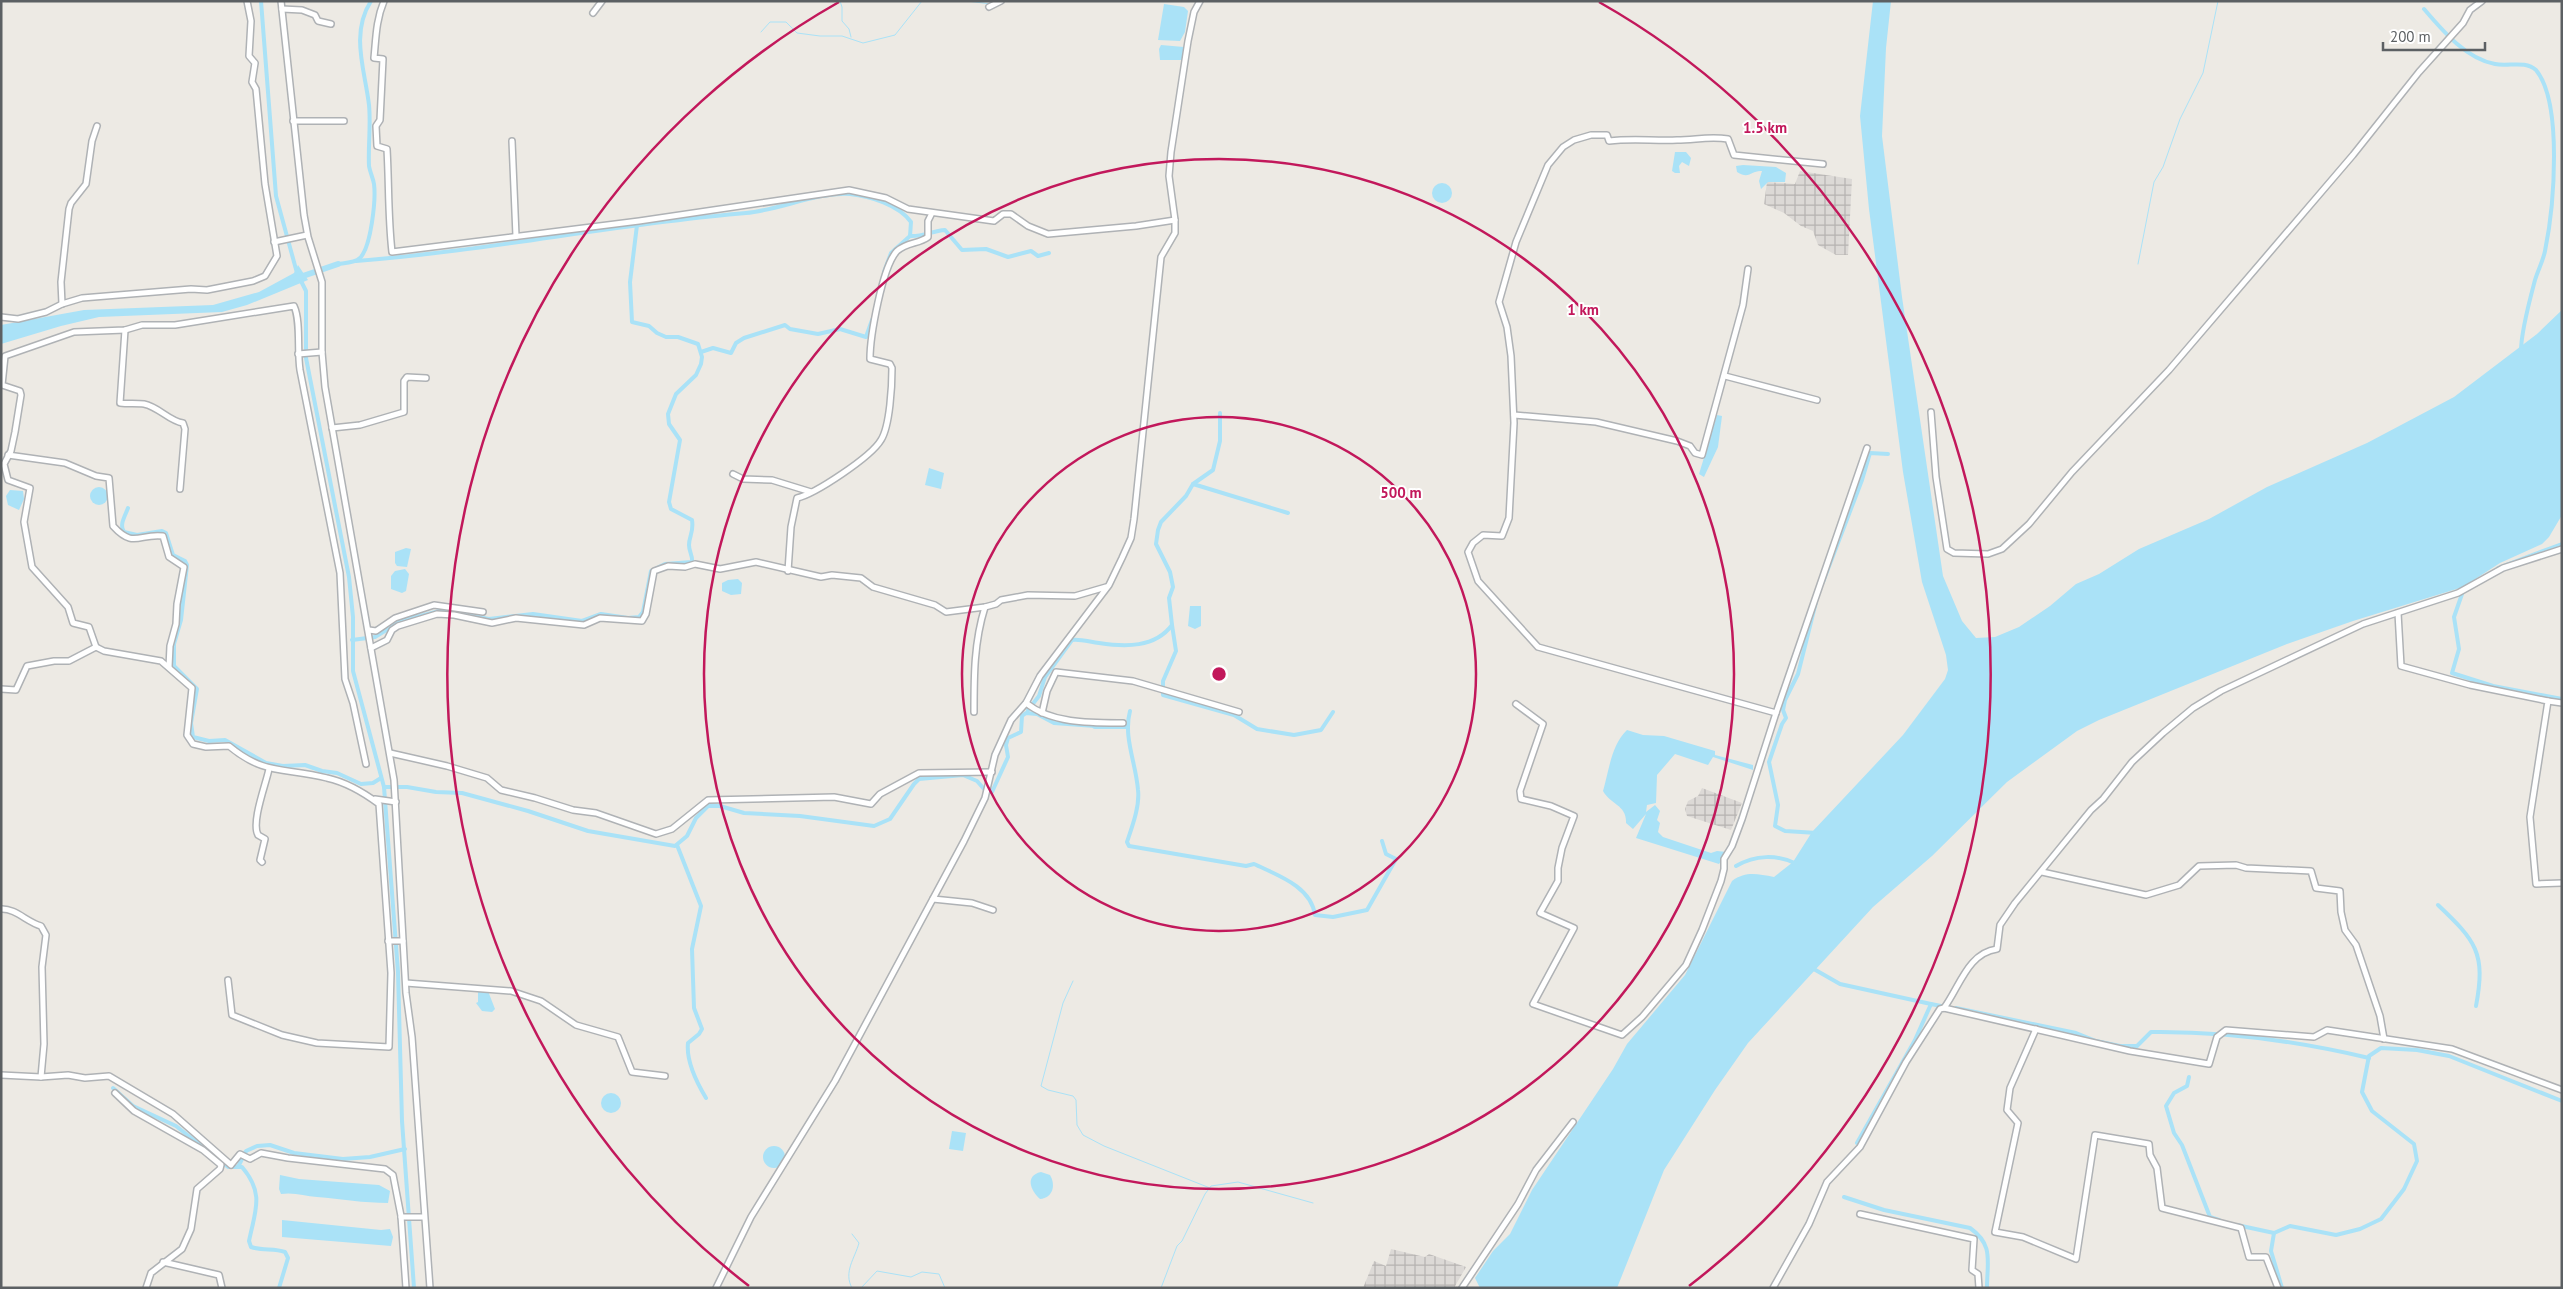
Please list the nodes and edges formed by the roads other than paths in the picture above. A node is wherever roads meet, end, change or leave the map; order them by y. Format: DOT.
graph roads {
  1 [pos="247,1"];
  2 [pos="281,1"];
  3 [pos="384,1"];
  4 [pos="602,1"];
  5 [pos="1001,1"];
  6 [pos="1200,1"];
  7 [pos="2482,1"];
  8 [pos="989,7"];
  9 [pos="282,9"];
  10 [pos="593,14"];
  11 [pos="331,24"];
  12 [pos="293,121"];
  13 [pos="344,121"];
  14 [pos="97,126"];
  15 [pos="512,141"];
  16 [pos="1823,164"];
  17 [pos="932,214"];
  18 [pos="1175,220"];
  19 [pos="308,235"];
  20 [pos="516,236"];
  21 [pos="277,241"];
  22 [pos="1748,269"];
  23 [pos="62,304"];
  24 [pos="1,317"];
  25 [pos="125,330"];
  26 [pos="322,352"];
  27 [pos="298,354"];
  28 [pos="3,356"];
  29 [pos="1725,376"];
  30 [pos="426,378"];
  31 [pos="1817,400"];
  32 [pos="1931,412"];
  33 [pos="1514,415"];
  34 [pos="332,428"];
  35 [pos="1867,448"];
  36 [pos="8,455"];
  37 [pos="733,474"];
  38 [pos="180,489"];
  39 [pos="811,492"];
  40 [pos="2562,549"];
  41 [pos="788,571"];
  42 [pos="1109,585"];
  43 [pos="985,607"];
  44 [pos="484,612"];
  45 [pos="2398,613"];
  46 [pos="369,630"];
  47 [pos="96,647"];
  48 [pos="371,648"];
  49 [pos="169,667"];
  50 [pos="1,689"];
  51 [pos="2548,701"];
  52 [pos="1026,703"];
  53 [pos="2562,703"];
  54 [pos="1516,704"];
  55 [pos="974,712"];
  56 [pos="1238,712"];
  57 [pos="1042,713"];
  58 [pos="1776,713"];
  59 [pos="1123,724"];
  60 [pos="390,753"];
  61 [pos="366,764"];
  62 [pos="269,769"];
  63 [pos="992,772"];
  64 [pos="374,799"];
  65 [pos="396,802"];
  66 [pos="262,862"];
  67 [pos="2042,872"];
  68 [pos="2562,883"];
  69 [pos="933,899"];
  70 [pos="1,909"];
  71 [pos="993,910"];
  72 [pos="403,940"];
  73 [pos="388,941"];
  74 [pos="228,980"];
  75 [pos="406,983"];
  76 [pos="1944,1008"];
  77 [pos="2036,1028"];
  78 [pos="2384,1039"];
  79 [pos="1,1075"];
  80 [pos="665,1076"];
  81 [pos="41,1078"];
  82 [pos="2562,1090"];
  83 [pos="115,1093"];
  84 [pos="1573,1122"];
  85 [pos="1860,1214"];
  86 [pos="402,1217"];
  87 [pos="424,1217"];
  88 [pos="163,1262"];
  89 [pos="146,1288"];
  90 [pos="222,1288"];
  91 [pos="406,1288"];
  92 [pos="430,1288"];
  93 [pos="716,1288"];
  94 [pos="1462,1288"];
  95 [pos="1773,1288"];
  96 [pos="1979,1288"];
  97 [pos="2278,1288"];
  1 -- 21 [label="street"];
  2 -- 9 [label="street"];
  3 -- 20 [label="street"];
  4 -- 10 [label="street"];
  5 -- 8 [label="street"];
  6 -- 18 [label="street"];
  7 -- 32 [label="street"];
  9 -- 11 [label="street"];
  9 -- 12 [label="street"];
  12 -- 13 [label="street"];
  12 -- 19 [label="street"];
  14 -- 23 [label="street"];
  15 -- 20 [label="street"];
  16 -- 33 [label="street"];
  17 -- 18 [label="street"];
  17 -- 20 [label="street"];
  17 -- 39 [label="street"];
  18 -- 42 [label="street"];
  19 -- 21 [label="street"];
  19 -- 26 [label="street"];
  21 -- 23 [label="street"];
  22 -- 29 [label="street"];
  23 -- 24 [label="street"];
  25 -- 27 [label="street"];
  25 -- 28 [label="street"];
  25 -- 38 [label="street"];
  26 -- 27 [label="street"];
  26 -- 34 [label="street"];
  27 -- 61 [label="street"];
  28 -- 36 [label="street"];
  29 -- 31 [label="street"];
  29 -- 33 [label="street"];
  30 -- 34 [label="street"];
  33 -- 58 [label="street"];
  34 -- 46 [label="street"];
  35 -- 58 [label="street"];
  36 -- 47 [label="street"];
  36 -- 49 [label="street"];
  37 -- 39 [label="street"];
  39 -- 41 [label="street"];
  40 -- 45 [label="street"];
  41 -- 43 [label="street"];
  41 -- 48 [label="street"];
  42 -- 43 [label="street"];
  42 -- 52 [label="street"];
  43 -- 55 [label="street"];
  44 -- 46 [label="street"];
  45 -- 51 [label="street"];
  45 -- 67 [label="street"];
  46 -- 48 [label="street"];
  47 -- 49 [label="street"];
  47 -- 50 [label="street"];
  48 -- 60 [label="street"];
  49 -- 62 [label="street"];
  51 -- 53 [label="street"];
  51 -- 68 [label="street"];
  52 -- 57 [label="street"];
  52 -- 63 [label="street"];
  54 -- 58 [label="street"];
  56 -- 57 [label="street"];
  57 -- 59 [label="street"];
  60 -- 63 [label="street"];
  60 -- 65 [label="street"];
  62 -- 64 [label="street"];
  62 -- 66 [label="street"];
  63 -- 69 [label="street"];
  64 -- 65 [label="street"];
  64 -- 73 [label="street"];
  65 -- 72 [label="street"];
  67 -- 76 [label="street"];
  67 -- 78 [label="street"];
  69 -- 71 [label="street"];
  69 -- 93 [label="street"];
  70 -- 81 [label="street"];
  72 -- 73 [label="street"];
  72 -- 75 [label="street"];
  73 -- 74 [label="street"];
  75 -- 80 [label="street"];
  75 -- 87 [label="street"];
  76 -- 77 [label="street"];
  76 -- 95 [label="street"];
  77 -- 78 [label="street"];
  77 -- 97 [label="street"];
  78 -- 82 [label="street"];
  79 -- 81 [label="street"];
  81 -- 86 [label="street"];
  83 -- 88 [label="street"];
  84 -- 94 [label="street"];
  85 -- 96 [label="street"];
  86 -- 87 [label="street"];
  86 -- 91 [label="street"];
  87 -- 92 [label="street"];
  88 -- 89 [label="street"];
  88 -- 90 [label="street"];
}
